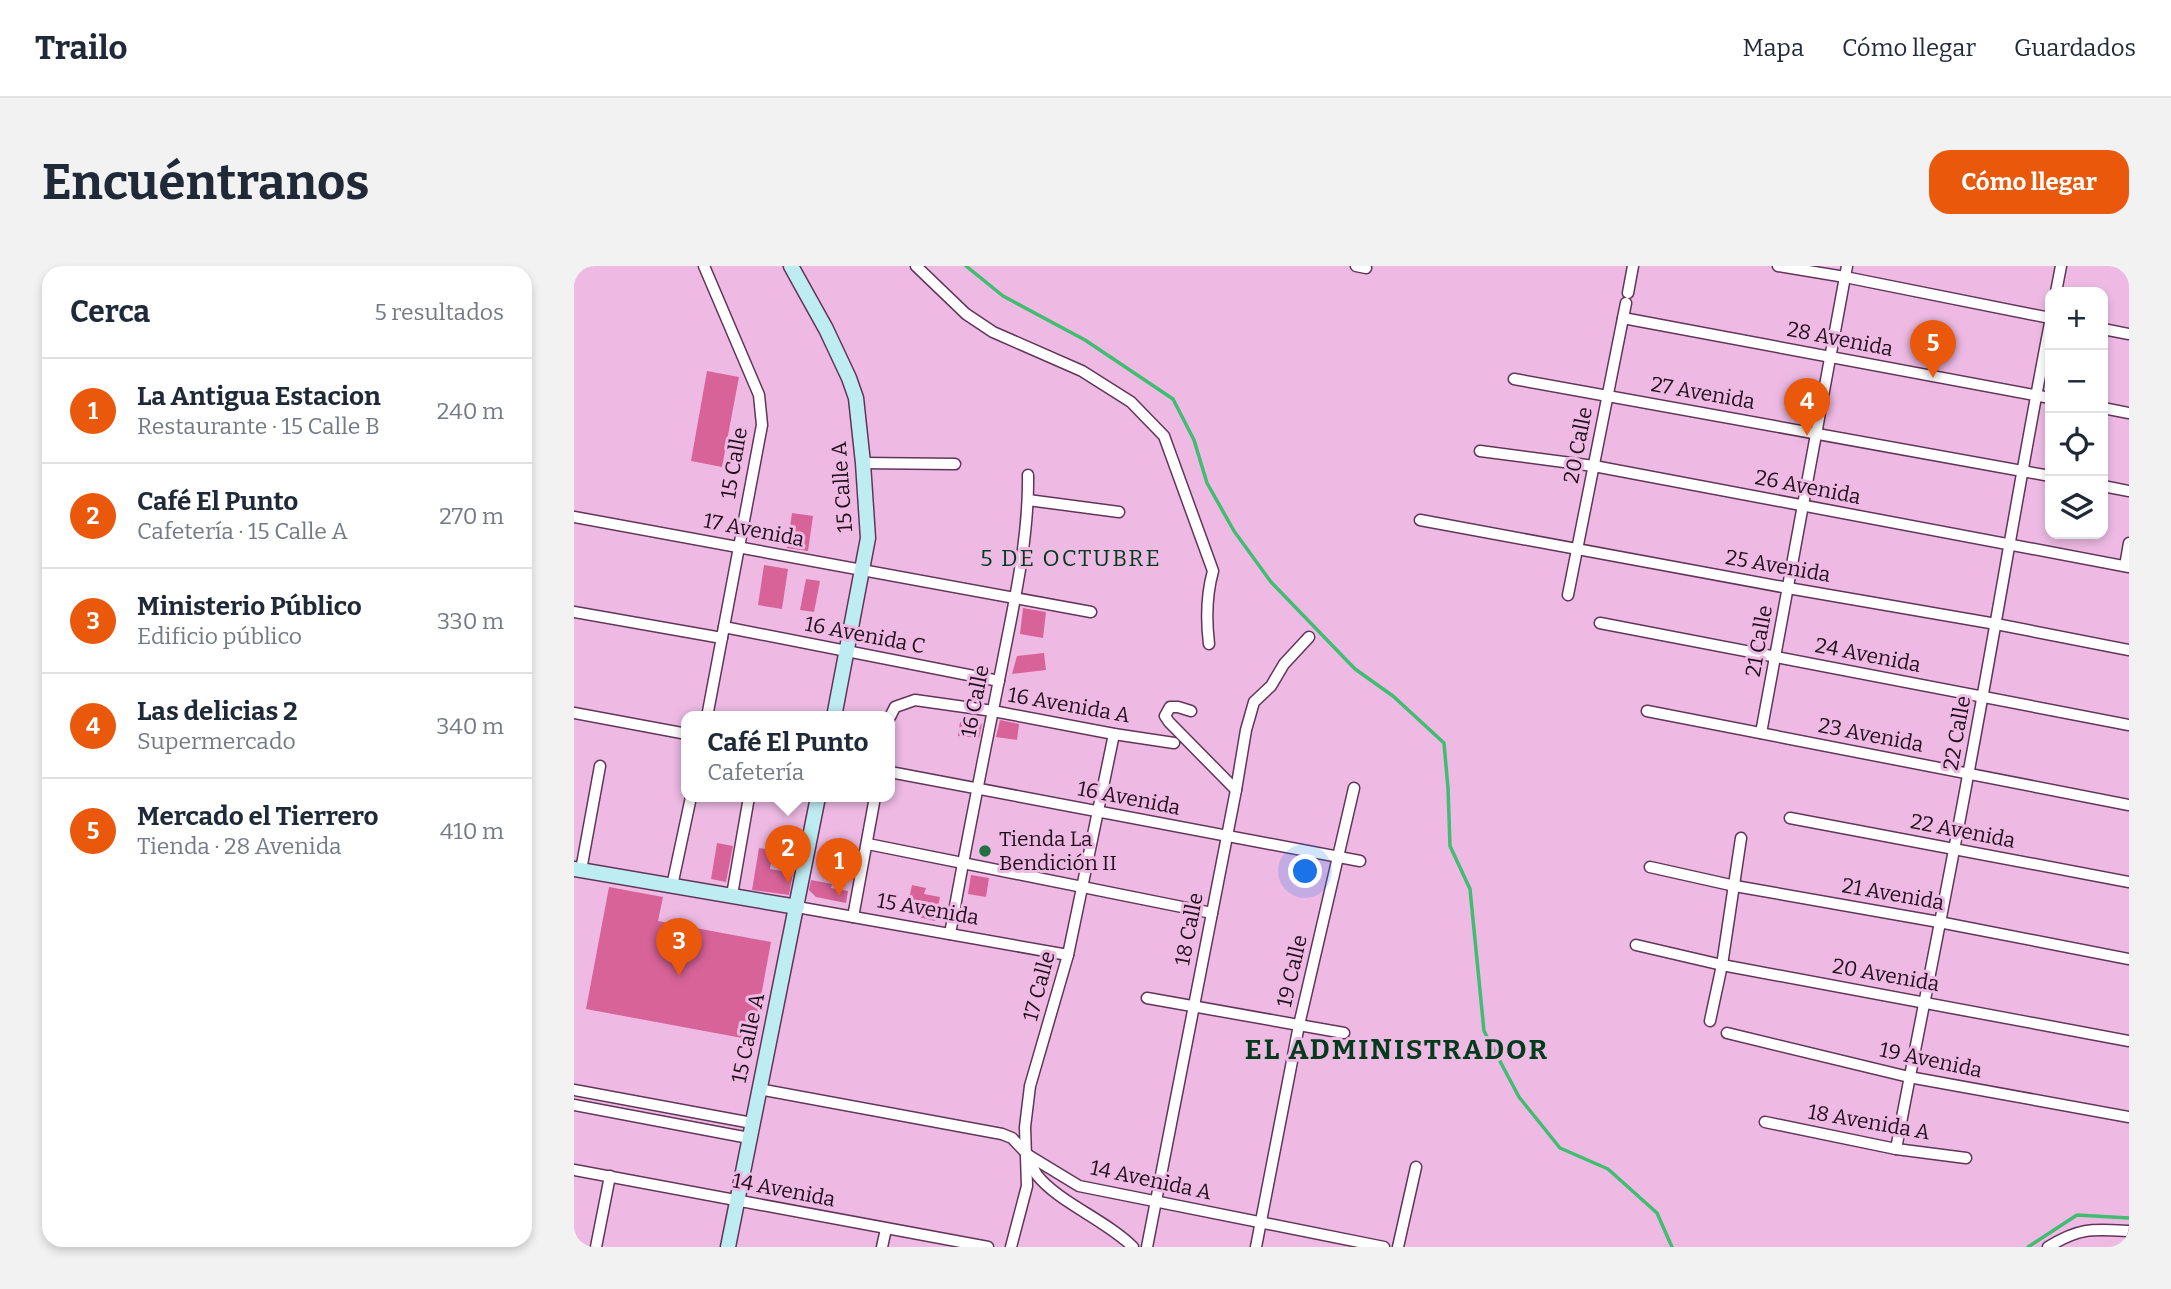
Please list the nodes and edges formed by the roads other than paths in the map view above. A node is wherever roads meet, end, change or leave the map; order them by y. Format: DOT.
graph roads {
  1 [pos="704,266"];
  2 [pos="791,266"];
  3 [pos="916,266"];
  4 [pos="1633,266"];
  5 [pos="1777,266"];
  6 [pos="2061,266"];
  7 [pos="1846,271"];
  8 [pos="2057,287"];
  9 [pos="1623,318"];
  10 [pos="2045,319"];
  11 [pos="2108,330"];
  12 [pos="2129,334"];
  13 [pos="2045,347"];
  14 [pos="1830,357"];
  15 [pos="1514,379"];
  16 [pos="1607,396"];
  17 [pos="2036,396"];
  18 [pos="2045,397"];
  19 [pos="2108,409"];
  20 [pos="2129,413"];
  21 [pos="1816,433"];
  22 [pos="1480,451"];
  23 [pos="863,463"];
  24 [pos="955,464"];
  25 [pos="1594,466"];
  26 [pos="2021,471"];
  27 [pos="1028,475"];
  28 [pos="2045,475"];
  29 [pos="2108,487"];
  30 [pos="2129,491"];
  31 [pos="1028,500"];
  32 [pos="1803,505"];
  33 [pos="1119,512"];
  34 [pos="574,517"];
  35 [pos="1420,520"];
  36 [pos="2129,543"];
  37 [pos="739,546"];
  38 [pos="2011,546"];
  39 [pos="1577,549"];
  40 [pos="2127,566"];
  41 [pos="863,571"];
  42 [pos="1788,588"];
  43 [pos="1568,595"];
  44 [pos="1014,599"];
  45 [pos="574,612"];
  46 [pos="1091,612"];
  47 [pos="1600,623"];
  48 [pos="1996,624"];
  49 [pos="723,632"];
  50 [pos="1309,637"];
  51 [pos="1209,644"];
  52 [pos="2129,650"];
  53 [pos="847,651"];
  54 [pos="1775,657"];
  55 [pos="999,681"];
  56 [pos="1983,698"];
  57 [pos="708,711"];
  58 [pos="835,711"];
  59 [pos="893,711"];
  60 [pos="993,711"];
  61 [pos="1191,711"];
  62 [pos="1647,711"];
  63 [pos="574,713"];
  64 [pos="2129,725"];
  65 [pos="681,733"];
  66 [pos="1761,733"];
  67 [pos="1114,734"];
  68 [pos="1174,743"];
  69 [pos="600,766"];
  70 [pos="895,773"];
  71 [pos="1969,774"];
  72 [pos="1354,788"];
  73 [pos="976,789"];
  74 [pos="1236,790"];
  75 [pos="690,802"];
  76 [pos="748,802"];
  77 [pos="817,802"];
  78 [pos="874,802"];
  79 [pos="2129,804"];
  80 [pos="1097,811"];
  81 [pos="1790,818"];
  82 [pos="1227,836"];
  83 [pos="1741,838"];
  84 [pos="868,844"];
  85 [pos="1955,849"];
  86 [pos="1338,857"];
  87 [pos="1360,861"];
  88 [pos="963,863"];
  89 [pos="1650,867"];
  90 [pos="577,869"];
  91 [pos="2129,882"];
  92 [pos="672,886"];
  93 [pos="1081,886"];
  94 [pos="1735,886"];
  95 [pos="732,895"];
  96 [pos="797,907"];
  97 [pos="1212,913"];
  98 [pos="853,917"];
  99 [pos="1939,922"];
  100 [pos="950,934"];
  101 [pos="1636,945"];
  102 [pos="1068,955"];
  103 [pos="2129,959"];
  104 [pos="1722,965"];
  105 [pos="1147,998"];
  106 [pos="1924,1001"];
  107 [pos="1194,1006"];
  108 [pos="1710,1021"];
  109 [pos="1299,1025"];
  110 [pos="1344,1033"];
  111 [pos="1727,1033"];
  112 [pos="2129,1041"];
  113 [pos="1909,1077"];
  114 [pos="759,1089"];
  115 [pos="574,1090"];
  116 [pos="574,1105"];
  117 [pos="2129,1117"];
  118 [pos="1765,1122"];
  119 [pos="752,1123"];
  120 [pos="749,1139"];
  121 [pos="1896,1149"];
  122 [pos="1027,1153"];
  123 [pos="1966,1158"];
  124 [pos="1416,1167"];
  125 [pos="574,1170"];
  126 [pos="610,1176"];
  127 [pos="737,1200"];
  128 [pos="1156,1202"];
  129 [pos="1261,1222"];
  130 [pos="886,1228"];
  131 [pos="2129,1231"];
  132 [pos="596,1247"];
  133 [pos="728,1247"];
  134 [pos="882,1247"];
  135 [pos="988,1247"];
  136 [pos="1011,1247"];
  137 [pos="1133,1247"];
  138 [pos="1147,1247"];
  139 [pos="1256,1247"];
  140 [pos="1384,1247"];
  141 [pos="1398,1247"];
  142 [pos="2048,1247"];
  1 -- 37 [label="street, 15 Calle"];
  2 -- 23 [label="street, 15 Calle A"];
  3 -- 51 [label="street"];
  4 -- 9 [label="street, 20 Calle"];
  5 -- 7 [label="street"];
  6 -- 8 [label="street"];
  7 -- 10 [label="street"];
  7 -- 14 [label="street, 21 Calle"];
  9 -- 14 [label="street, 28 Avenida"];
  9 -- 16 [label="street, 20 Calle"];
  11 -- 12 [label="street"];
  13 -- 17 [label="street, 22 Calle"];
  14 -- 17 [label="street, 28 Avenida"];
  14 -- 21 [label="street, 21 Calle"];
  15 -- 16 [label="street, 27 Avenida"];
  16 -- 21 [label="street, 27 Avenida"];
  16 -- 25 [label="street, 20 Calle"];
  17 -- 18 [label="street, 28 Avenida"];
  17 -- 26 [label="street, 22 Calle"];
  19 -- 20 [label="street"];
  21 -- 26 [label="street, 27 Avenida"];
  21 -- 32 [label="street, 21 Calle"];
  22 -- 25 [label="street, 26 Avenida"];
  23 -- 24 [label="street"];
  23 -- 41 [label="street, 15 Calle A"];
  25 -- 32 [label="street, 26 Avenida"];
  25 -- 39 [label="street, 20 Calle"];
  26 -- 28 [label="street, 27 Avenida"];
  26 -- 38 [label="street, 22 Calle"];
  27 -- 31 [label="street, 16 Calle"];
  29 -- 30 [label="street"];
  31 -- 33 [label="street"];
  31 -- 44 [label="street, 16 Calle"];
  32 -- 38 [label="street, 26 Avenida"];
  32 -- 42 [label="street, 21 Calle"];
  34 -- 37 [label="street, 17 Avenida"];
  35 -- 39 [label="street, 25 Avenida"];
  36 -- 40 [label="street"];
  37 -- 41 [label="street, 17 Avenida"];
  37 -- 49 [label="street, 15 Calle"];
  38 -- 40 [label="street, 26 Avenida"];
  38 -- 48 [label="street, 22 Calle"];
  39 -- 42 [label="street, 25 Avenida"];
  39 -- 43 [label="street, 20 Calle"];
  41 -- 44 [label="street, 17 Avenida"];
  41 -- 53 [label="street, 15 Calle A"];
  42 -- 48 [label="street, 25 Avenida"];
  42 -- 54 [label="street, 21 Calle"];
  44 -- 46 [label="street, 17 Avenida"];
  44 -- 55 [label="street, 16 Calle"];
  45 -- 49 [label="street, 16 Avenida C"];
  47 -- 54 [label="street, 24 Avenida"];
  48 -- 52 [label="street, 25 Avenida"];
  48 -- 56 [label="street, 22 Calle"];
  49 -- 53 [label="street, 16 Avenida C"];
  49 -- 57 [label="street, 15 Calle"];
  50 -- 74 [label="street, 18 Calle"];
  53 -- 55 [label="street, 16 Avenida C"];
  53 -- 58 [label="street, 15 Calle A"];
  54 -- 56 [label="street, 24 Avenida"];
  54 -- 66 [label="street, 21 Calle"];
  55 -- 60 [label="street, 16 Calle"];
  56 -- 64 [label="street, 24 Avenida"];
  56 -- 71 [label="street, 22 Calle"];
  59 -- 60 [label="street, 16 Avenida A"];
  60 -- 67 [label="street, 16 Avenida A"];
  60 -- 73 [label="street, 16 Calle"];
  61 -- 74 [label="street"];
  62 -- 66 [label="street, 23 Avenida"];
  63 -- 65 [label="street"];
  66 -- 71 [label="street, 23 Avenida"];
  67 -- 68 [label="street, 16 Avenida A"];
  67 -- 80 [label="street, 17 Calle"];
  69 -- 90 [label="street"];
  70 -- 73 [label="street, 16 Avenida"];
  71 -- 79 [label="street, 23 Avenida"];
  71 -- 85 [label="street, 22 Calle"];
  72 -- 86 [label="street, 19 Calle"];
  73 -- 80 [label="street, 16 Avenida"];
  73 -- 88 [label="street, 16 Calle"];
  74 -- 82 [label="street, 18 Calle"];
  75 -- 92 [label="street"];
  76 -- 95 [label="street"];
  77 -- 96 [label="street, 15 Calle A"];
  78 -- 84 [label="street"];
  80 -- 82 [label="street, 16 Avenida"];
  80 -- 93 [label="street, 17 Calle"];
  81 -- 85 [label="street, 22 Avenida"];
  82 -- 86 [label="street, 16 Avenida"];
  82 -- 97 [label="street, 18 Calle"];
  83 -- 94 [label="street"];
  84 -- 88 [label="street"];
  84 -- 98 [label="street"];
  85 -- 91 [label="street, 22 Avenida"];
  85 -- 99 [label="street, 22 Calle"];
  86 -- 87 [label="street, 16 Avenida"];
  86 -- 109 [label="street, 19 Calle"];
  88 -- 93 [label="street"];
  88 -- 100 [label="street, 16 Calle"];
  89 -- 94 [label="street, 21 Avenida"];
  90 -- 92 [label="street, 15 Avenida"];
  92 -- 95 [label="street, 15 Avenida"];
  93 -- 97 [label="street"];
  93 -- 102 [label="street, 17 Calle"];
  94 -- 99 [label="street, 21 Avenida"];
  94 -- 104 [label="street"];
  95 -- 96 [label="street, 15 Avenida"];
  96 -- 98 [label="street, 15 Avenida"];
  96 -- 114 [label="street, 15 Calle A"];
  97 -- 107 [label="street, 18 Calle"];
  98 -- 100 [label="street, 15 Avenida"];
  99 -- 103 [label="street, 21 Avenida"];
  99 -- 106 [label="street, 22 Calle"];
  100 -- 102 [label="street, 15 Avenida"];
  101 -- 104 [label="street, 20 Avenida"];
  102 -- 122 [label="street, 17 Calle"];
  104 -- 106 [label="street, 20 Avenida"];
  104 -- 108 [label="street"];
  105 -- 107 [label="street"];
  106 -- 112 [label="street, 20 Avenida"];
  106 -- 113 [label="street, 22 Calle"];
  107 -- 109 [label="street"];
  107 -- 128 [label="street, 18 Calle"];
  109 -- 110 [label="street"];
  109 -- 129 [label="street, 19 Calle"];
  111 -- 113 [label="street, 19 Avenida"];
  113 -- 117 [label="street, 19 Avenida"];
  113 -- 121 [label="street, 22 Calle"];
  114 -- 119 [label="street, 15 Calle A"];
  114 -- 122 [label="street, 14 Avenida A"];
  115 -- 119 [label="street"];
  116 -- 120 [label="street, 14 Avenida"];
  118 -- 121 [label="street, 18 Avenida A"];
  119 -- 120 [label="street, 15 Calle A"];
  120 -- 127 [label="street, 15 Calle A"];
  121 -- 123 [label="street, 18 Avenida A"];
  122 -- 128 [label="street, 14 Avenida A"];
  122 -- 136 [label="street, 17 Calle"];
  122 -- 137 [label="street"];
  124 -- 141 [label="street"];
  125 -- 126 [label="street, 14 Avenida"];
  126 -- 127 [label="street, 14 Avenida"];
  126 -- 132 [label="street"];
  127 -- 130 [label="street, 14 Avenida"];
  127 -- 133 [label="street, 15 Calle A"];
  128 -- 129 [label="street, 14 Avenida A"];
  128 -- 138 [label="street, 18 Calle"];
  129 -- 139 [label="street, 19 Calle"];
  129 -- 140 [label="street, 14 Avenida A"];
  130 -- 134 [label="street"];
  130 -- 135 [label="street, 14 Avenida"];
  131 -- 142 [label="street"];
}
